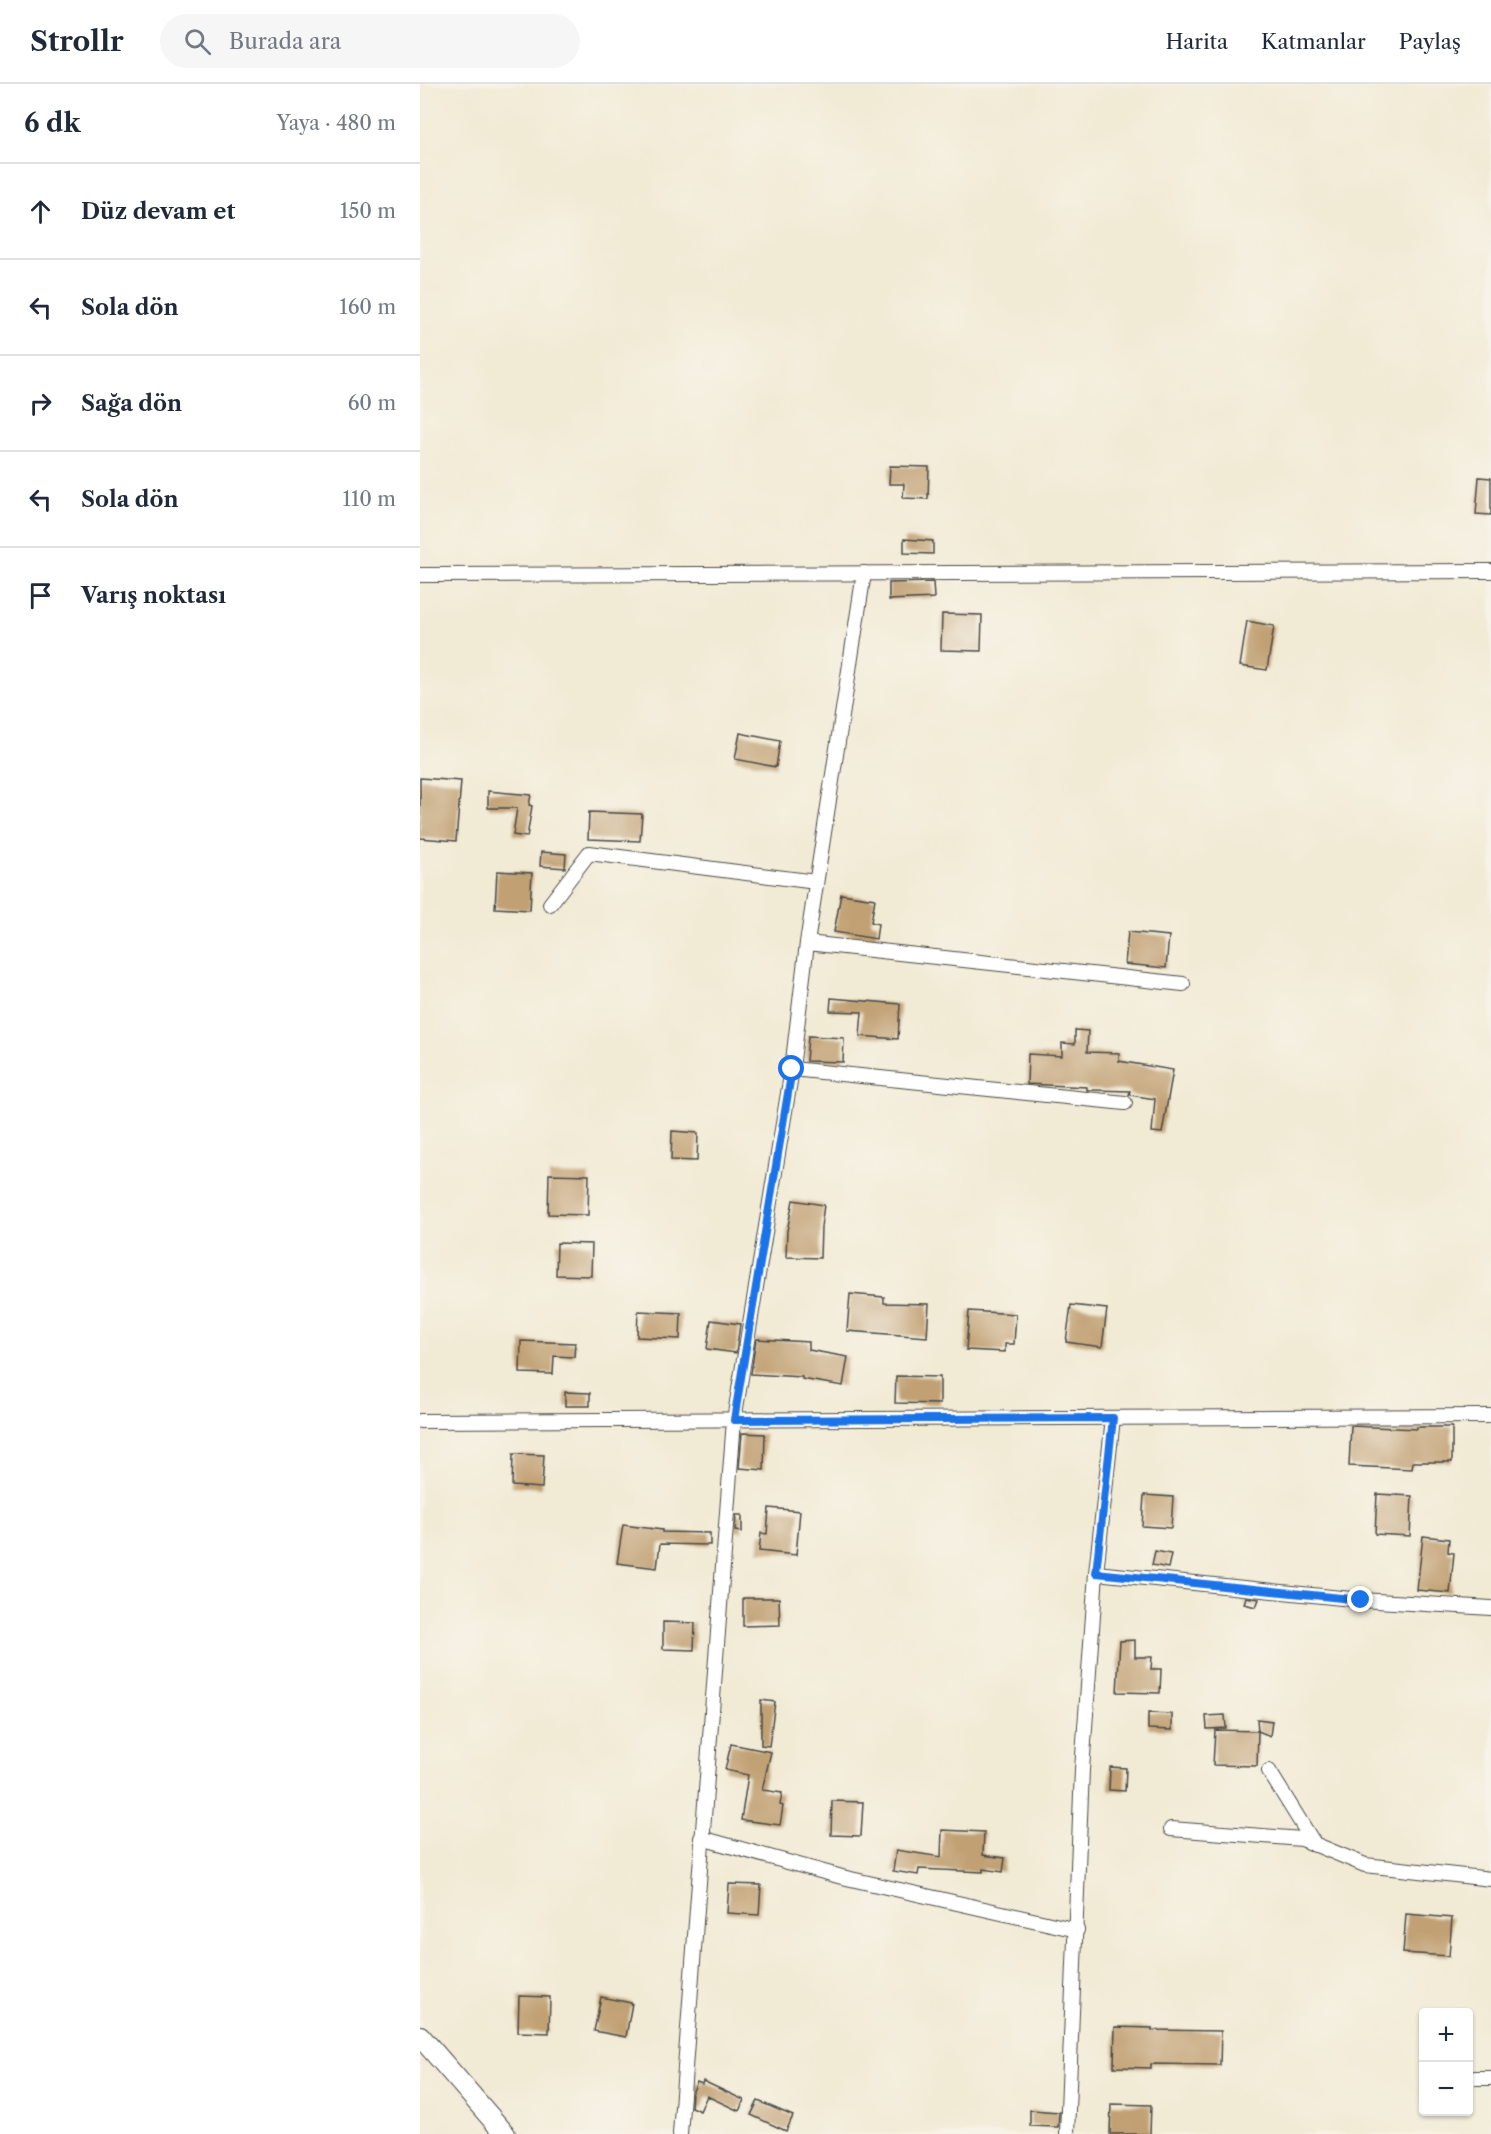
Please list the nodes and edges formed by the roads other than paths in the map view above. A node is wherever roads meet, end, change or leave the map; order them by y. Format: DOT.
graph roads {
  1 [pos="1491,571"];
  2 [pos="864,573"];
  3 [pos="420,575"];
  4 [pos="816,882"];
  5 [pos="550,904"];
  6 [pos="807,943"];
  7 [pos="1183,984"];
  8 [pos="792,1069"];
  9 [pos="1125,1103"];
  10 [pos="1491,1416"];
  11 [pos="1113,1418"];
  12 [pos="734,1420"];
  13 [pos="420,1421"];
  14 [pos="1096,1573"];
  15 [pos="1491,1608"];
  16 [pos="1269,1771"];
  17 [pos="1171,1829"];
  18 [pos="701,1838"];
  19 [pos="1315,1845"];
  20 [pos="1491,1879"];
  21 [pos="1077,1930"];
  22 [pos="420,2036"];
  23 [pos="1473,2078"];
  24 [pos="1491,2078"];
  25 [pos="505,2134"];
  26 [pos="680,2134"];
  27 [pos="1067,2134"];
  1 -- 2 [label="street"];
  2 -- 3 [label="street"];
  2 -- 4 [label="street"];
  4 -- 5 [label="street"];
  4 -- 6 [label="street"];
  6 -- 7 [label="street"];
  6 -- 8 [label="street"];
  8 -- 9 [label="street"];
  8 -- 12 [label="street"];
  10 -- 11 [label="street"];
  11 -- 12 [label="street"];
  11 -- 14 [label="street"];
  12 -- 13 [label="street"];
  12 -- 18 [label="street"];
  14 -- 15 [label="street"];
  14 -- 21 [label="street"];
  16 -- 19 [label="street"];
  17 -- 19 [label="street"];
  18 -- 21 [label="street"];
  18 -- 26 [label="street"];
  19 -- 20 [label="street"];
  21 -- 27 [label="street"];
  22 -- 25 [label="street"];
  23 -- 24 [label="street"];
}
